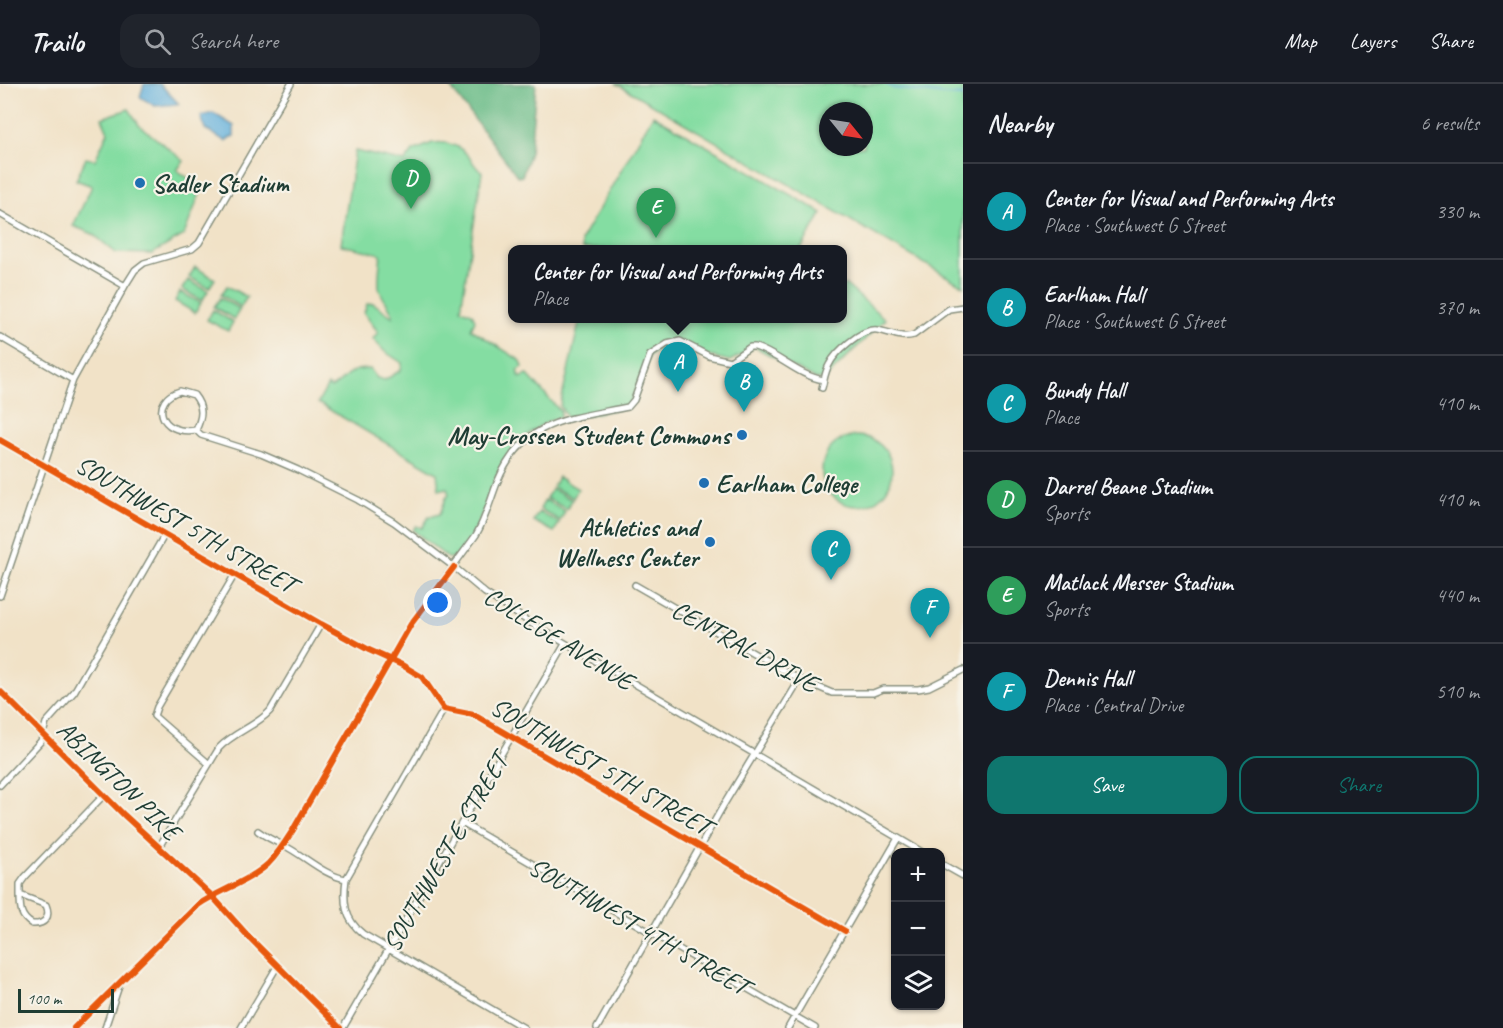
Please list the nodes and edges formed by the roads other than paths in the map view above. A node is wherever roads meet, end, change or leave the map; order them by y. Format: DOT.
graph roads {
  1 [pos="291,84"];
  2 [pos="0,214"];
  3 [pos="125,286"];
  4 [pos="963,307"];
  5 [pos="0,337"];
  6 [pos="73,380"];
  7 [pos="824,380"];
  8 [pos="822,388"];
  9 [pos="196,430"];
  10 [pos="0,440"];
  11 [pos="45,465"];
  12 [pos="165,534"];
  13 [pos="454,567"];
  14 [pos="235,574"];
  15 [pos="635,585"];
  16 [pos="0,596"];
  17 [pos="321,624"];
  18 [pos="565,644"];
  19 [pos="391,660"];
  20 [pos="963,670"];
  21 [pos="800,679"];
  22 [pos="0,691"];
  23 [pos="444,709"];
  24 [pos="43,733"];
  25 [pos="512,736"];
  26 [pos="754,754"];
  27 [pos="208,763"];
  28 [pos="0,784"];
  29 [pos="104,795"];
  30 [pos="462,823"];
  31 [pos="258,831"];
  32 [pos="898,838"];
  33 [pos="283,845"];
  34 [pos="700,846"];
  35 [pos="159,847"];
  36 [pos="915,848"];
  37 [pos="945,866"];
  38 [pos="963,876"];
  39 [pos="346,879"];
  40 [pos="20,895"];
  41 [pos="212,896"];
  42 [pos="844,931"];
  43 [pos="651,933"];
  44 [pos="388,949"];
  45 [pos="278,965"];
  46 [pos="120,981"];
  47 [pos="795,1016"];
  48 [pos="74,1028"];
  49 [pos="105,1028"];
  50 [pos="241,1028"];
  51 [pos="341,1028"];
  52 [pos="524,1028"];
  53 [pos="597,1028"];
  54 [pos="788,1028"];
  55 [pos="815,1028"];
  1 -- 3 [label="street"];
  2 -- 3 [label="street"];
  3 -- 6 [label="street"];
  4 -- 7 [label="street"];
  5 -- 6 [label="street"];
  6 -- 11 [label="street"];
  7 -- 8 [label="street"];
  7 -- 13 [label="street"];
  9 -- 9 [label="street, COLLEGE AVENUE"];
  9 -- 13 [label="street, COLLEGE AVENUE"];
  10 -- 11 [label="street, SOUTHWEST 5TH STREET"];
  11 -- 12 [label="street, SOUTHWEST 5TH STREET"];
  11 -- 16 [label="street"];
  12 -- 14 [label="street, SOUTHWEST 5TH STREET"];
  12 -- 24 [label="street"];
  13 -- 18 [label="street, COLLEGE AVENUE"];
  13 -- 19 [label="street"];
  14 -- 17 [label="street, SOUTHWEST 5TH STREET"];
  14 -- 27 [label="street"];
  15 -- 21 [label="street, CENTRAL DRIVE"];
  17 -- 19 [label="street, SOUTHWEST 5TH STREET"];
  17 -- 27 [label="street"];
  18 -- 25 [label="street, SOUTHWEST E STREET"];
  18 -- 26 [label="street, COLLEGE AVENUE"];
  19 -- 23 [label="street, SOUTHWEST 5TH STREET"];
  19 -- 33 [label="street"];
  20 -- 21 [label="street, CENTRAL DRIVE"];
  21 -- 26 [label="street"];
  22 -- 24 [label="street, ABINGTON PIKE"];
  23 -- 25 [label="street, SOUTHWEST 5TH STREET"];
  23 -- 39 [label="street"];
  24 -- 28 [label="street"];
  24 -- 29 [label="street, ABINGTON PIKE"];
  25 -- 30 [label="street, SOUTHWEST E STREET"];
  25 -- 34 [label="street, SOUTHWEST 5TH STREET"];
  26 -- 32 [label="street, COLLEGE AVENUE"];
  26 -- 34 [label="street"];
  27 -- 35 [label="street"];
  29 -- 35 [label="street, ABINGTON PIKE"];
  29 -- 40 [label="street"];
  30 -- 43 [label="street, SOUTHWEST 4TH STREET"];
  30 -- 44 [label="street, SOUTHWEST E STREET"];
  31 -- 33 [label="street"];
  32 -- 36 [label="street, COLLEGE AVENUE"];
  32 -- 42 [label="street"];
  33 -- 39 [label="street"];
  33 -- 41 [label="street"];
  34 -- 42 [label="street, SOUTHWEST 5TH STREET"];
  34 -- 43 [label="street"];
  35 -- 41 [label="street, ABINGTON PIKE"];
  37 -- 38 [label="street"];
  39 -- 44 [label="street"];
  40 -- 40 [label="street"];
  41 -- 45 [label="street, ABINGTON PIKE"];
  41 -- 46 [label="street"];
  42 -- 47 [label="street"];
  43 -- 47 [label="street, SOUTHWEST 4TH STREET"];
  43 -- 53 [label="street"];
  44 -- 51 [label="street, SOUTHWEST E STREET"];
  44 -- 52 [label="street"];
  45 -- 50 [label="street"];
  45 -- 51 [label="street, ABINGTON PIKE"];
  46 -- 48 [label="street"];
  46 -- 49 [label="street"];
  47 -- 54 [label="street"];
  47 -- 55 [label="street, SOUTHWEST 4TH STREET"];
}
